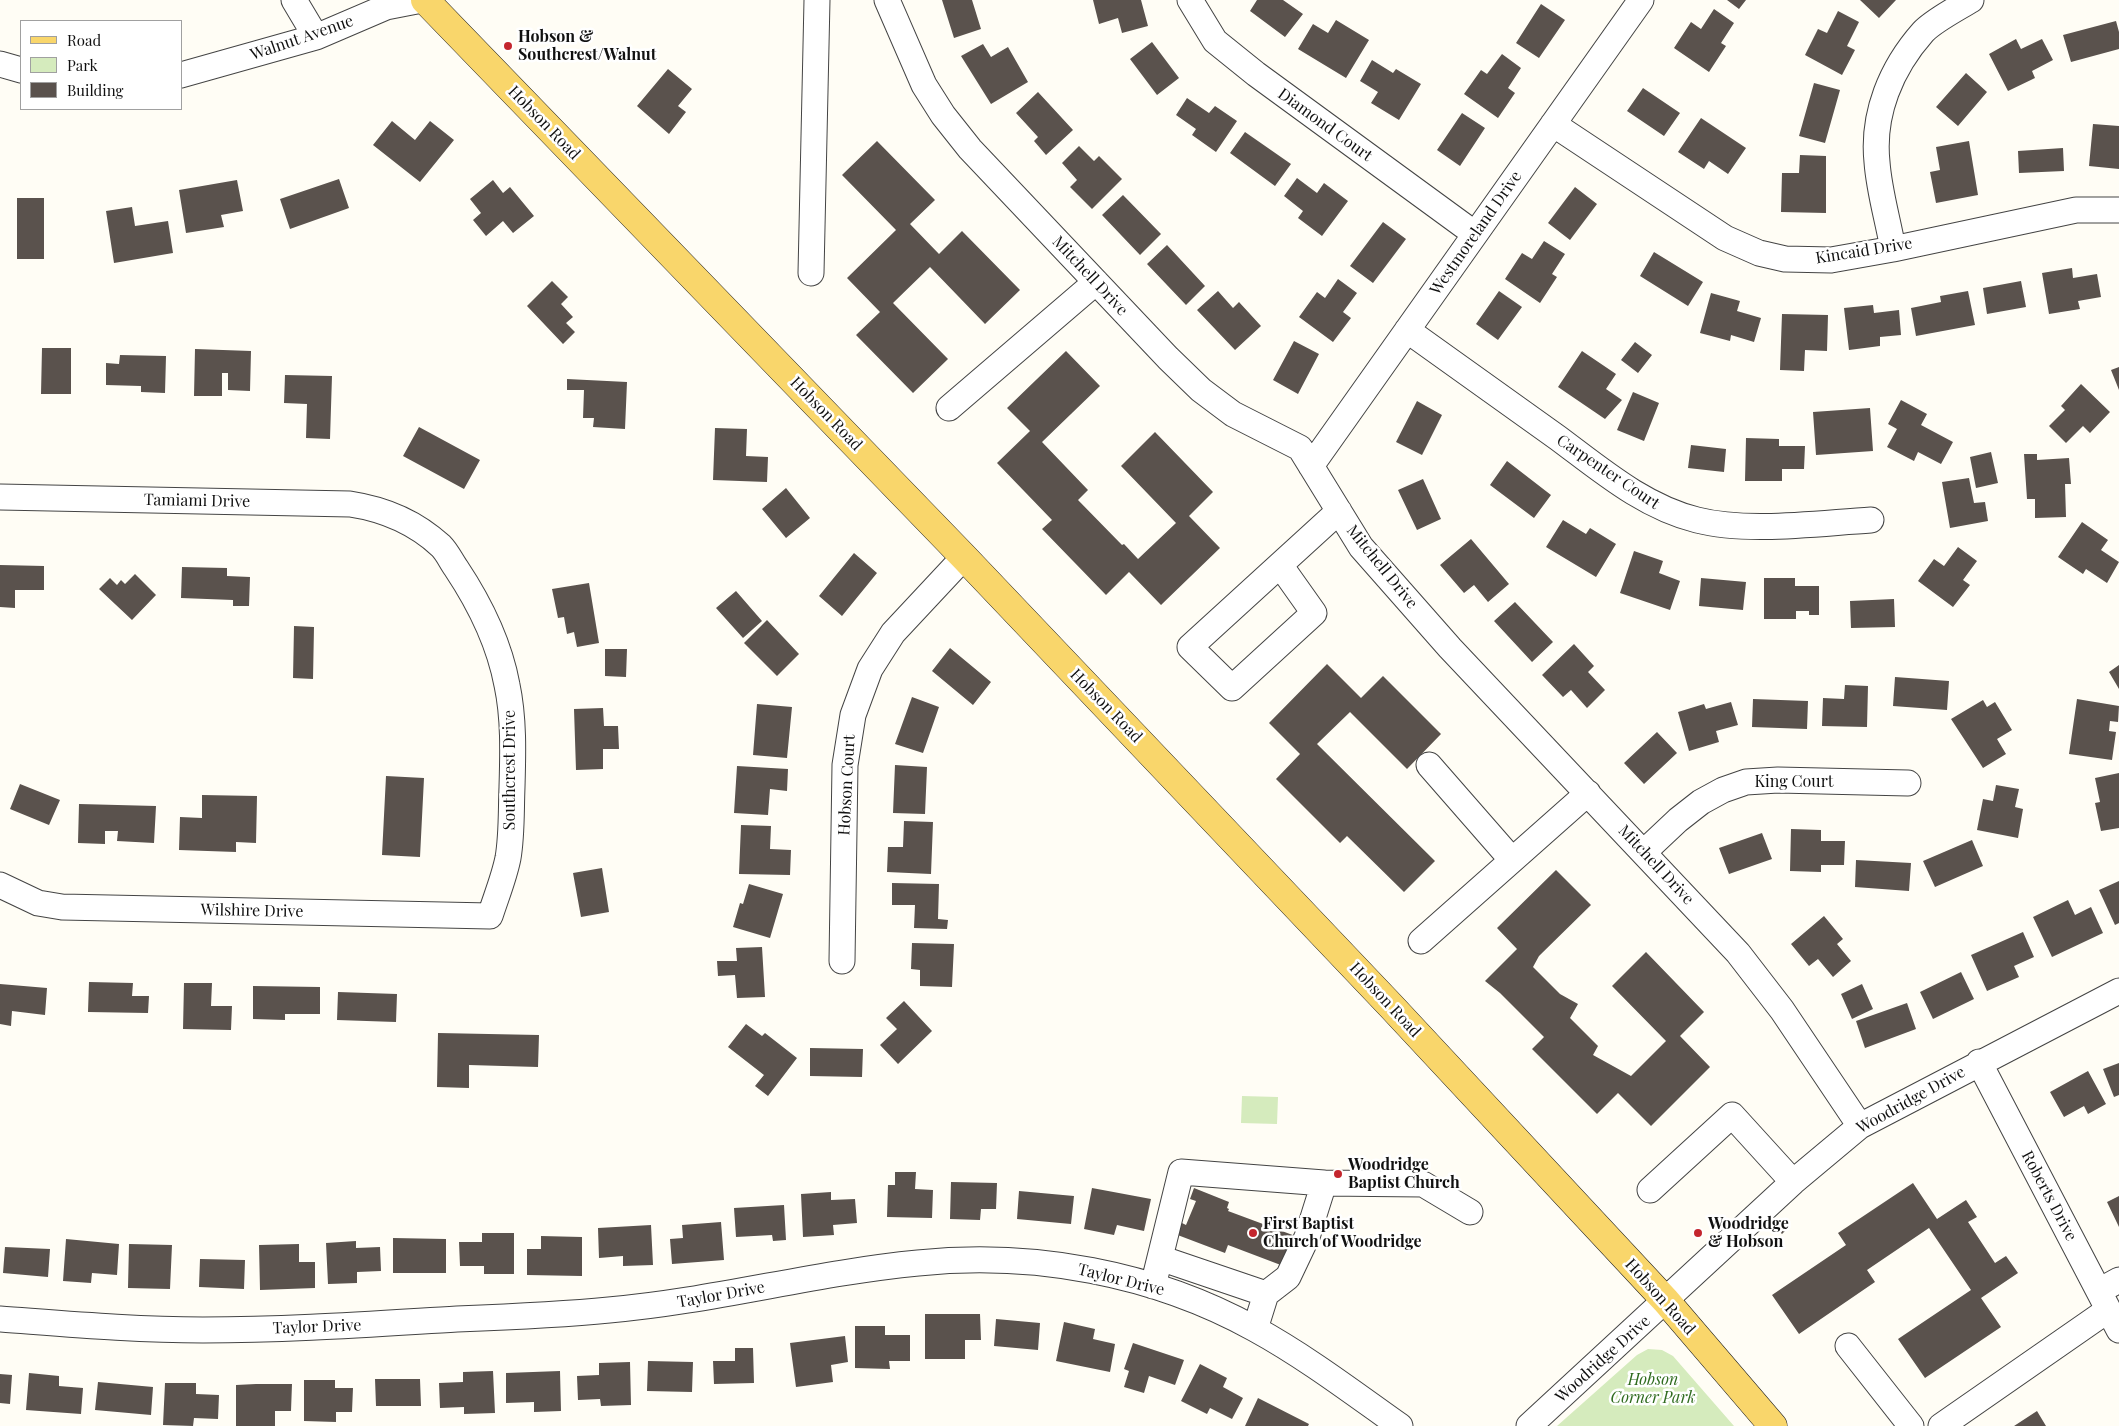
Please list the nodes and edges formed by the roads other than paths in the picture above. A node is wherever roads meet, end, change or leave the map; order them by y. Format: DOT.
graph roads {
  1 [pos="294,0"];
  2 [pos="424,0"];
  3 [pos="817,0"];
  4 [pos="886,0"];
  5 [pos="1190,0"];
  6 [pos="1971,0"];
  7 [pos="1631,4"];
  8 [pos="316,37"];
  9 [pos="0,64"];
  10 [pos="20,70"];
  11 [pos="182,75"];
  12 [pos="1553,124"];
  13 [pos="2119,210"];
  14 [pos="1475,234"];
  15 [pos="1894,249"];
  16 [pos="811,273"];
  17 [pos="1096,282"];
  18 [pos="1407,330"];
  19 [pos="949,408"];
  20 [pos="1311,466"];
  21 [pos="0,497"];
  22 [pos="1339,511"];
  23 [pos="392,514"];
  24 [pos="1871,520"];
  25 [pos="964,557"];
  26 [pos="1280,565"];
  27 [pos="1429,765"];
  28 [pos="1908,783"];
  29 [pos="1588,793"];
  30 [pos="1644,852"];
  31 [pos="1512,860"];
  32 [pos="8,890"];
  33 [pos="490,916"];
  34 [pos="1421,941"];
  35 [pos="842,961"];
  36 [pos="2119,991"];
  37 [pos="1979,1062"];
  38 [pos="1860,1126"];
  39 [pos="1793,1182"];
  40 [pos="1324,1184"];
  41 [pos="1650,1190"];
  42 [pos="1470,1212"];
  43 [pos="1160,1258"];
  44 [pos="1153,1286"];
  45 [pos="1266,1294"];
  46 [pos="1666,1302"];
  47 [pos="2111,1303"];
  48 [pos="0,1319"];
  49 [pos="1255,1328"];
  50 [pos="1848,1346"];
  51 [pos="1400,1426"];
  52 [pos="1529,1426"];
  53 [pos="1773,1426"];
  54 [pos="1911,1426"];
  55 [pos="1941,1426"];
  1 -- 8 [label="street"];
  2 -- 8 [label="street, Walnut Avenue"];
  2 -- 25 [label="main road, Hobson Road"];
  3 -- 16 [label="street"];
  4 -- 17 [label="street, Mitchell Drive"];
  5 -- 14 [label="street, Diamond Court"];
  6 -- 15 [label="street"];
  7 -- 12 [label="street, Westmoreland Drive"];
  8 -- 11 [label="street, Walnut Avenue"];
  9 -- 10 [label="street"];
  12 -- 14 [label="street, Westmoreland Drive"];
  12 -- 15 [label="street, Kincaid Drive"];
  13 -- 15 [label="street, Kincaid Drive"];
  14 -- 18 [label="street, Westmoreland Drive"];
  17 -- 19 [label="street"];
  17 -- 20 [label="street, Mitchell Drive"];
  18 -- 20 [label="street, Westmoreland Drive"];
  18 -- 24 [label="street, Carpenter Court"];
  20 -- 22 [label="street, Mitchell Drive"];
  21 -- 23 [label="street, Tamiami Drive"];
  22 -- 26 [label="street"];
  22 -- 29 [label="street, Mitchell Drive"];
  23 -- 33 [label="street, Southcrest Drive"];
  25 -- 35 [label="street, Hobson Court"];
  25 -- 46 [label="main road, Hobson Road"];
  26 -- 26 [label="street"];
  27 -- 31 [label="street"];
  28 -- 30 [label="street, King Court"];
  29 -- 30 [label="street, Mitchell Drive"];
  29 -- 31 [label="street"];
  30 -- 38 [label="street, Mitchell Drive"];
  31 -- 34 [label="street"];
  32 -- 33 [label="street, Wilshire Drive"];
  36 -- 37 [label="street, Woodridge Drive"];
  37 -- 38 [label="street, Woodridge Drive"];
  37 -- 47 [label="street, Roberts Drive"];
  38 -- 39 [label="street, Woodridge Drive"];
  39 -- 41 [label="street"];
  39 -- 46 [label="street, Woodridge Drive"];
  40 -- 42 [label="street"];
  40 -- 43 [label="street"];
  40 -- 45 [label="street"];
  43 -- 44 [label="street"];
  43 -- 45 [label="street"];
  44 -- 48 [label="street, Taylor Drive"];
  44 -- 49 [label="street, Taylor Drive"];
  45 -- 49 [label="street"];
  46 -- 52 [label="street, Woodridge Drive"];
  46 -- 53 [label="main road, Hobson Road"];
  47 -- 55 [label="street"];
  49 -- 51 [label="street, Taylor Drive"];
  50 -- 54 [label="street"];
}
